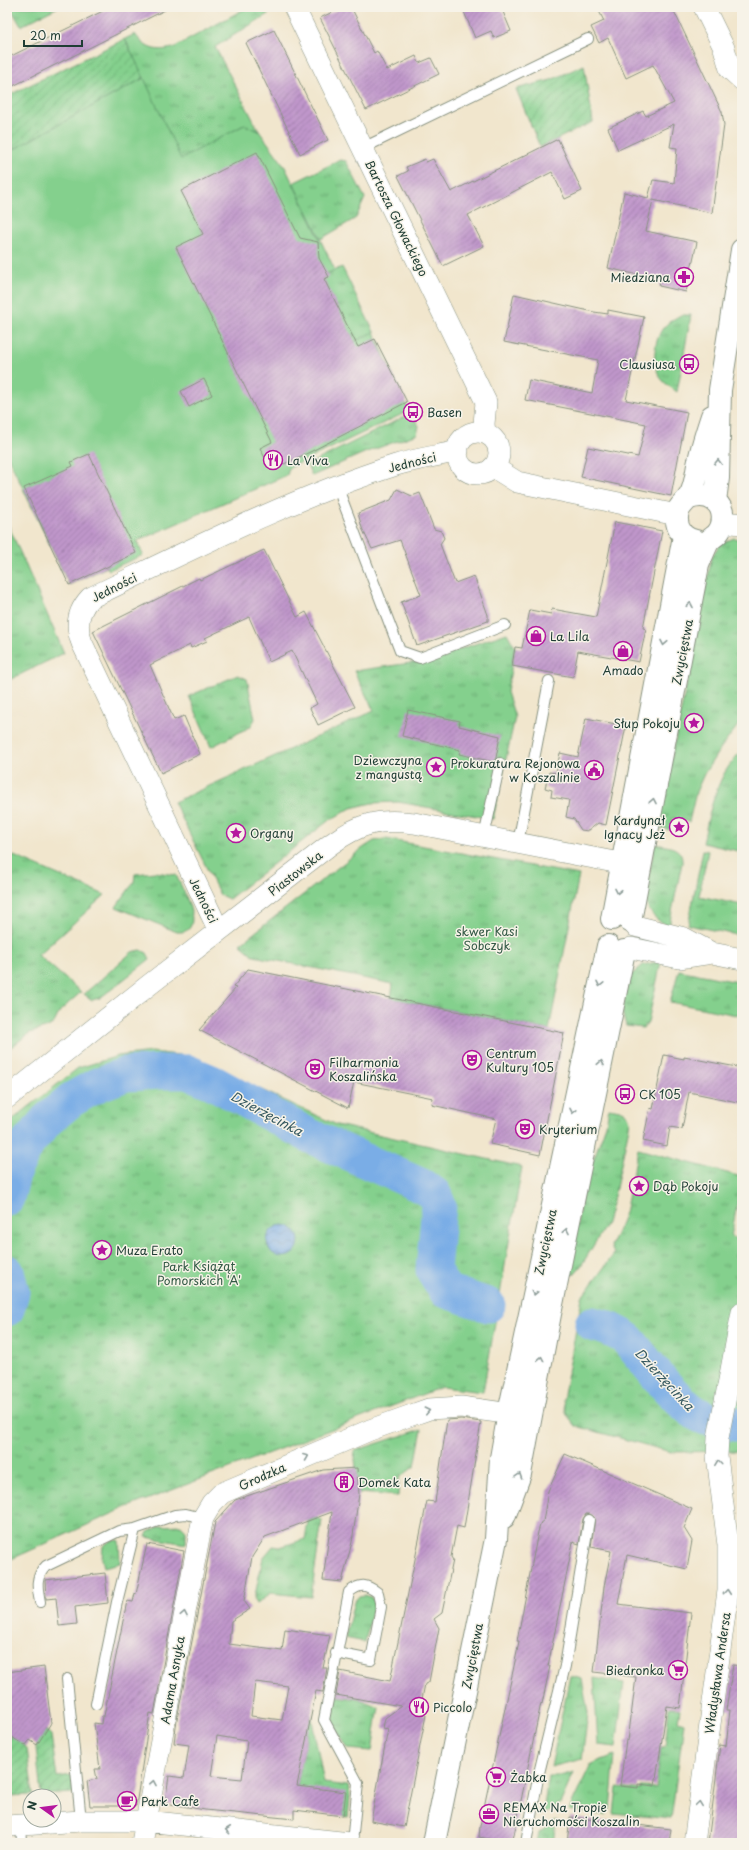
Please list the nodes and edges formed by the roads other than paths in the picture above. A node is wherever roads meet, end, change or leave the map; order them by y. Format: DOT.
graph roads {
  1 [pos="294,7"];
  2 [pos="704,7"];
  3 [pos="588,39"];
  4 [pos="733,52"];
  5 [pos="742,80"];
  6 [pos="363,148"];
  7 [pos="742,250"];
  8 [pos="720,390"];
  9 [pos="485,433"];
  10 [pos="458,451"];
  11 [pos="493,467"];
  12 [pos="337,486"];
  13 [pos="689,498"];
  14 [pos="715,500"];
  15 [pos="676,515"];
  16 [pos="733,523"];
  17 [pos="684,536"];
  18 [pos="709,540"];
  19 [pos="505,625"];
  20 [pos="549,681"];
  21 [pos="500,763"];
  22 [pos="484,836"];
  23 [pos="518,843"];
  24 [pos="632,865"];
  25 [pos="626,922"];
  26 [pos="219,931"];
  27 [pos="621,948"];
  28 [pos="712,953"];
  29 [pos="742,959"];
  30 [pos="7,1098"];
  31 [pos="742,1312"];
  32 [pos="738,1354"];
  33 [pos="509,1413"];
  34 [pos="530,1417"];
  35 [pos="203,1518"];
  36 [pos="589,1520"];
  37 [pos="135,1529"];
  38 [pos="496,1539"];
  39 [pos="40,1602"];
  40 [pos="336,1653"];
  41 [pos="67,1679"];
  42 [pos="96,1704"];
  43 [pos="82,1821"];
  44 [pos="146,1821"];
  45 [pos="17,1831"];
  46 [pos="142,1843"];
  47 [pos="351,1843"];
  48 [pos="434,1843"];
  49 [pos="526,1843"];
  50 [pos="694,1843"];
  1 -- 6 [label="street, Bartosza Głowackiego"];
  2 -- 4 [label="street"];
  3 -- 6 [label="lane"];
  4 -- 5 [label="street"];
  6 -- 9 [label="street, Bartosza Głowackiego"];
  7 -- 8 [label="street, Zwycięstwa"];
  8 -- 13 [label="street, Zwycięstwa"];
  14 -- 8 [label="street, Zwycięstwa, one-way"];
  9 -- 10 [label="street"];
  9 -- 11 [label="street"];
  10 -- 11 [label="street"];
  10 -- 12 [label="street, Jedności"];
  11 -- 15 [label="street"];
  12 -- 19 [label="lane"];
  12 -- 26 [label="street, Jedności"];
  13 -- 14 [label="street"];
  13 -- 15 [label="street, Zwycięstwa"];
  14 -- 16 [label="street, Zwycięstwa"];
  15 -- 17 [label="street"];
  16 -- 18 [label="street, Zwycięstwa"];
  17 -- 18 [label="street"];
  17 -- 24 [label="street, Zwycięstwa, one-way"];
  24 -- 18 [label="street, Zwycięstwa, one-way"];
  20 -- 23 [label="lane"];
  21 -- 22 [label="lane"];
  22 -- 23 [label="street, Piastowska"];
  22 -- 26 [label="street, Piastowska"];
  23 -- 24 [label="street, Piastowska"];
  24 -- 25 [label="street, Zwycięstwa"];
  25 -- 27 [label="street, Zwycięstwa"];
  25 -- 27 [label="street, Zwycięstwa"];
  25 -- 28 [label="street"];
  26 -- 30 [label="street, Piastowska"];
  27 -- 28 [label="street"];
  27 -- 33 [label="street, Zwycięstwa, one-way"];
  34 -- 27 [label="street, Zwycięstwa, one-way"];
  28 -- 29 [label="street"];
  31 -- 32 [label="street, Władysława Andersa"];
  50 -- 32 [label="street, Władysława Andersa, one-way"];
  33 -- 34 [label="street, Grodzka"];
  35 -- 33 [label="street, Grodzka, one-way"];
  33 -- 38 [label="street, Zwycięstwa"];
  38 -- 34 [label="street, Zwycięstwa, one-way"];
  35 -- 37 [label="lane"];
  44 -- 35 [label="street, Adama Asnyka, one-way"];
  36 -- 49 [label="lane"];
  37 -- 39 [label="lane"];
  37 -- 42 [label="lane"];
  38 -- 48 [label="street, Zwycięstwa"];
  40 -- 40 [label="lane"];
  40 -- 47 [label="lane"];
  41 -- 43 [label="lane"];
  43 -- 44 [label="street"];
  43 -- 45 [label="street"];
  44 -- 46 [label="street, Adama Asnyka"];
  47 -- 44 [label="street, one-way"];
}
